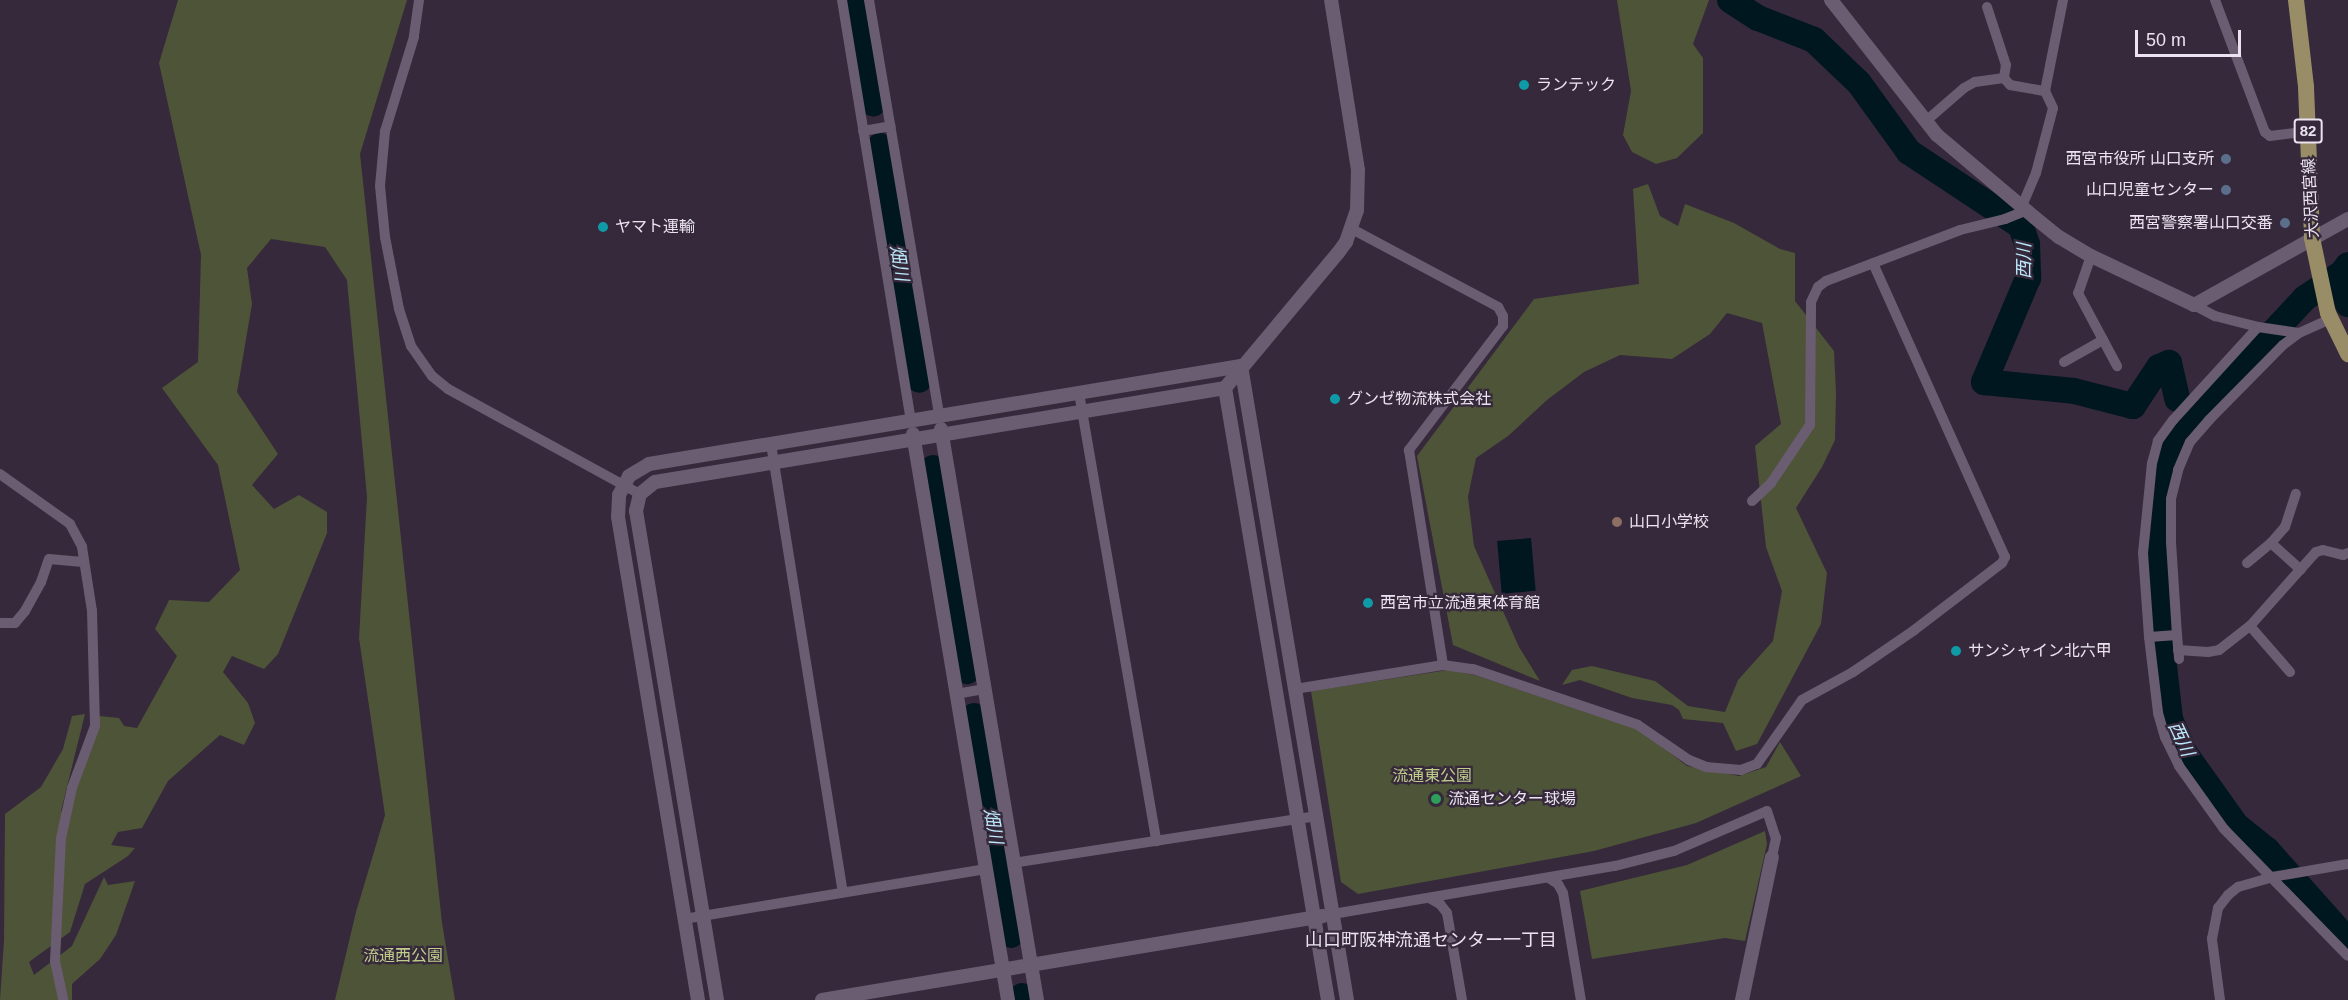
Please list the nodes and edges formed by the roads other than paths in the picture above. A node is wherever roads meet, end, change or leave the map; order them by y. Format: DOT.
graph roads {
  1 [pos="419,0"];
  2 [pos="842,0"];
  3 [pos="869,0"];
  4 [pos="1331,0"];
  5 [pos="1831,0"];
  6 [pos="2063,0"];
  7 [pos="2215,0"];
  8 [pos="2296,0"];
  9 [pos="1987,7"];
  10 [pos="2004,78"];
  11 [pos="2045,91"];
  12 [pos="1926,121"];
  13 [pos="891,126"];
  14 [pos="863,130"];
  15 [pos="2308,131"];
  16 [pos="2025,209"];
  17 [pos="2348,219"];
  18 [pos="1352,229"];
  19 [pos="2318,235"];
  20 [pos="2091,256"];
  21 [pos="1874,263"];
  22 [pos="2194,305"];
  23 [pos="2330,319"];
  24 [pos="2260,327"];
  25 [pos="2295,332"];
  26 [pos="2103,340"];
  27 [pos="2348,354"];
  28 [pos="2064,362"];
  29 [pos="1241,366"];
  30 [pos="2117,366"];
  31 [pos="1225,388"];
  32 [pos="1079,393"];
  33 [pos="1083,411"];
  34 [pos="939,416"];
  35 [pos="911,420"];
  36 [pos="943,436"];
  37 [pos="914,440"];
  38 [pos="771,444"];
  39 [pos="774,464"];
  40 [pos="0,474"];
  41 [pos="622,485"];
  42 [pos="640,494"];
  43 [pos="2296,494"];
  44 [pos="1752,501"];
  45 [pos="2271,543"];
  46 [pos="2348,553"];
  47 [pos="83,562"];
  48 [pos="2247,563"];
  49 [pos="2301,570"];
  50 [pos="0,623"];
  51 [pos="2250,626"];
  52 [pos="2174,635"];
  53 [pos="2151,637"];
  54 [pos="1443,665"];
  55 [pos="2290,672"];
  56 [pos="984,689"];
  57 [pos="1295,689"];
  58 [pos="956,694"];
  59 [pos="1315,816"];
  60 [pos="1297,818"];
  61 [pos="1156,841"];
  62 [pos="1772,858"];
  63 [pos="1013,863"];
  64 [pos="2348,864"];
  65 [pos="986,869"];
  66 [pos="2275,876"];
  67 [pos="1549,878"];
  68 [pos="843,892"];
  69 [pos="1429,898"];
  70 [pos="1333,914"];
  71 [pos="703,916"];
  72 [pos="1314,917"];
  73 [pos="684,919"];
  74 [pos="2348,957"];
  75 [pos="1031,964"];
  76 [pos="1003,969"];
  77 [pos="63,1000"];
  78 [pos="698,1000"];
  79 [pos="717,1000"];
  80 [pos="822,1000"];
  81 [pos="1008,1000"];
  82 [pos="1037,1000"];
  83 [pos="1328,1000"];
  84 [pos="1347,1000"];
  85 [pos="1462,1000"];
  86 [pos="1581,1000"];
  87 [pos="1742,1000"];
  88 [pos="2220,1000"];
  1 -- 41 [label="street"];
  2 -- 14 [label="street"];
  3 -- 13 [label="street"];
  4 -- 18 [label="street"];
  5 -- 12 [label="street"];
  6 -- 11 [label="street"];
  7 -- 15 [label="street"];
  8 -- 15 [label="main road, 大沢西宮線 / 82"];
  9 -- 10 [label="street"];
  10 -- 11 [label="street"];
  10 -- 12 [label="street"];
  11 -- 16 [label="street"];
  12 -- 16 [label="street"];
  13 -- 14 [label="street"];
  13 -- 34 [label="street"];
  14 -- 35 [label="street"];
  15 -- 19 [label="main road, 大沢西宮線 / 82"];
  16 -- 20 [label="street"];
  16 -- 21 [label="street"];
  17 -- 19 [label="street"];
  18 -- 29 [label="street"];
  18 -- 54 [label="street"];
  19 -- 22 [label="street"];
  19 -- 23 [label="main road, 大沢西宮線 / 82"];
  20 -- 22 [label="street"];
  20 -- 26 [label="street"];
  21 -- 44 [label="street"];
  21 -- 54 [label="street"];
  22 -- 24 [label="street"];
  23 -- 25 [label="street"];
  23 -- 27 [label="main road, 大沢西宮線 / 82"];
  24 -- 25 [label="street"];
  24 -- 53 [label="street"];
  25 -- 52 [label="street"];
  26 -- 28 [label="street"];
  26 -- 30 [label="street"];
  29 -- 31 [label="street"];
  29 -- 32 [label="street"];
  29 -- 57 [label="street"];
  31 -- 33 [label="street"];
  31 -- 60 [label="street"];
  32 -- 33 [label="street"];
  32 -- 34 [label="street"];
  33 -- 36 [label="street"];
  33 -- 61 [label="street"];
  34 -- 35 [label="street"];
  34 -- 36 [label="street"];
  35 -- 37 [label="street"];
  35 -- 38 [label="street"];
  36 -- 37 [label="street"];
  36 -- 56 [label="street"];
  37 -- 39 [label="street"];
  37 -- 58 [label="street"];
  38 -- 39 [label="street"];
  38 -- 41 [label="street"];
  39 -- 42 [label="street"];
  39 -- 68 [label="street"];
  40 -- 47 [label="street"];
  41 -- 42 [label="street"];
  41 -- 73 [label="street"];
  42 -- 71 [label="street"];
  43 -- 45 [label="street"];
  45 -- 48 [label="street"];
  45 -- 49 [label="street"];
  46 -- 49 [label="street"];
  47 -- 50 [label="street"];
  47 -- 77 [label="street"];
  49 -- 51 [label="street"];
  51 -- 52 [label="street"];
  51 -- 55 [label="street"];
  52 -- 53 [label="street"];
  53 -- 66 [label="street"];
  54 -- 57 [label="street"];
  56 -- 58 [label="street"];
  56 -- 63 [label="street"];
  57 -- 59 [label="street"];
  58 -- 65 [label="street"];
  59 -- 60 [label="street"];
  59 -- 70 [label="street"];
  60 -- 61 [label="street"];
  60 -- 72 [label="street"];
  61 -- 63 [label="street"];
  62 -- 67 [label="street"];
  62 -- 87 [label="street"];
  63 -- 75 [label="street"];
  64 -- 66 [label="street"];
  65 -- 68 [label="street"];
  65 -- 76 [label="street"];
  66 -- 74 [label="street"];
  66 -- 88 [label="street"];
  67 -- 69 [label="street"];
  67 -- 86 [label="street"];
  68 -- 71 [label="street"];
  69 -- 70 [label="street"];
  69 -- 85 [label="street"];
  70 -- 72 [label="street"];
  70 -- 84 [label="street"];
  71 -- 73 [label="street"];
  71 -- 79 [label="street"];
  72 -- 75 [label="street"];
  72 -- 83 [label="street"];
  73 -- 78 [label="street"];
  75 -- 76 [label="street"];
  75 -- 82 [label="street"];
  76 -- 80 [label="street"];
  76 -- 81 [label="street"];
}
